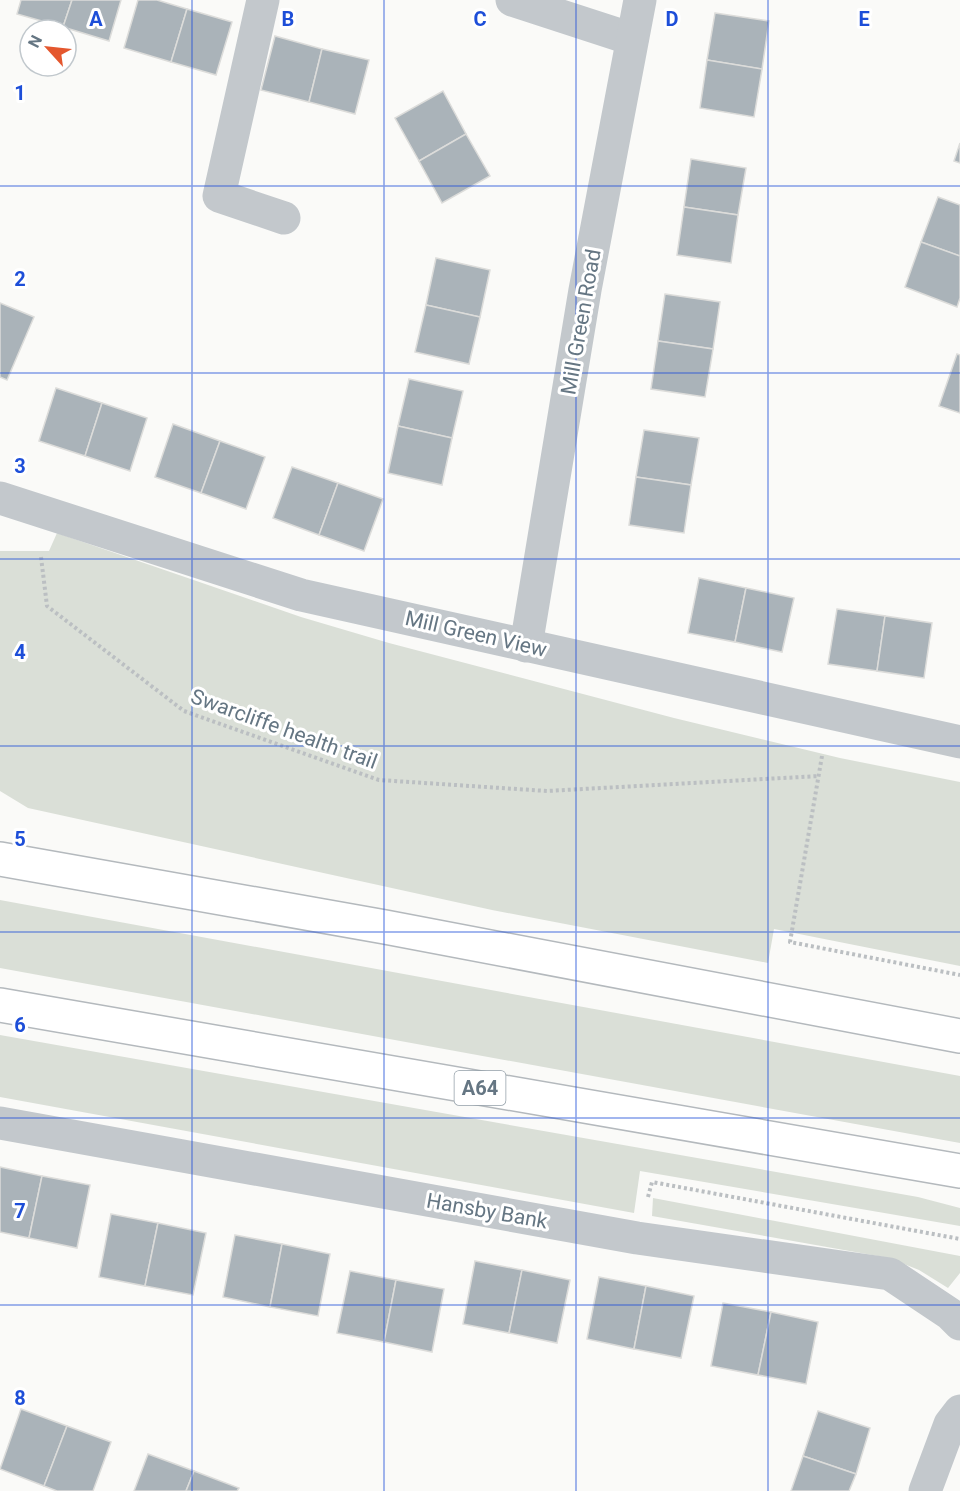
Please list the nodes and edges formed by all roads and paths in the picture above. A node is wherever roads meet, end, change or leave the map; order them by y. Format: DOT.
graph roads {
  1 [pos="262,0"];
  2 [pos="512,0"];
  3 [pos="640,0"];
  4 [pos="632,39"];
  5 [pos="284,218"];
  6 [pos="0,498"];
  7 [pos="36,512"];
  8 [pos="526,645"];
  9 [pos="828,712"];
  10 [pos="960,742"];
  11 [pos="819,776"];
  12 [pos="0,859"];
  13 [pos="960,975"];
  14 [pos="0,1005"];
  15 [pos="960,1036"];
  16 [pos="0,1123"];
  17 [pos="959,1172"];
  18 [pos="652,1182"];
  19 [pos="960,1239"];
  20 [pos="960,1324"];
  21 [pos="960,1411"];
  22 [pos="925,1491"];
  1 -- 5 [label="street"];
  2 -- 4 [label="street"];
  3 -- 4 [label="street, Mill Green Road"];
  4 -- 8 [label="street, Mill Green Road"];
  6 -- 7 [label="street, Mill Green View"];
  7 -- 8 [label="street, Mill Green View"];
  7 -- 11 [label="path, Swarcliffe health trail"];
  8 -- 9 [label="street, Mill Green View"];
  9 -- 10 [label="street, Mill Green View"];
  9 -- 11 [label="path"];
  11 -- 13 [label="path"];
  12 -- 15 [label="highway"];
  14 -- 17 [label="highway, A64"];
  16 -- 20 [label="street, Hansby Bank"];
  18 -- 19 [label="path"];
  21 -- 22 [label="street"];
}
